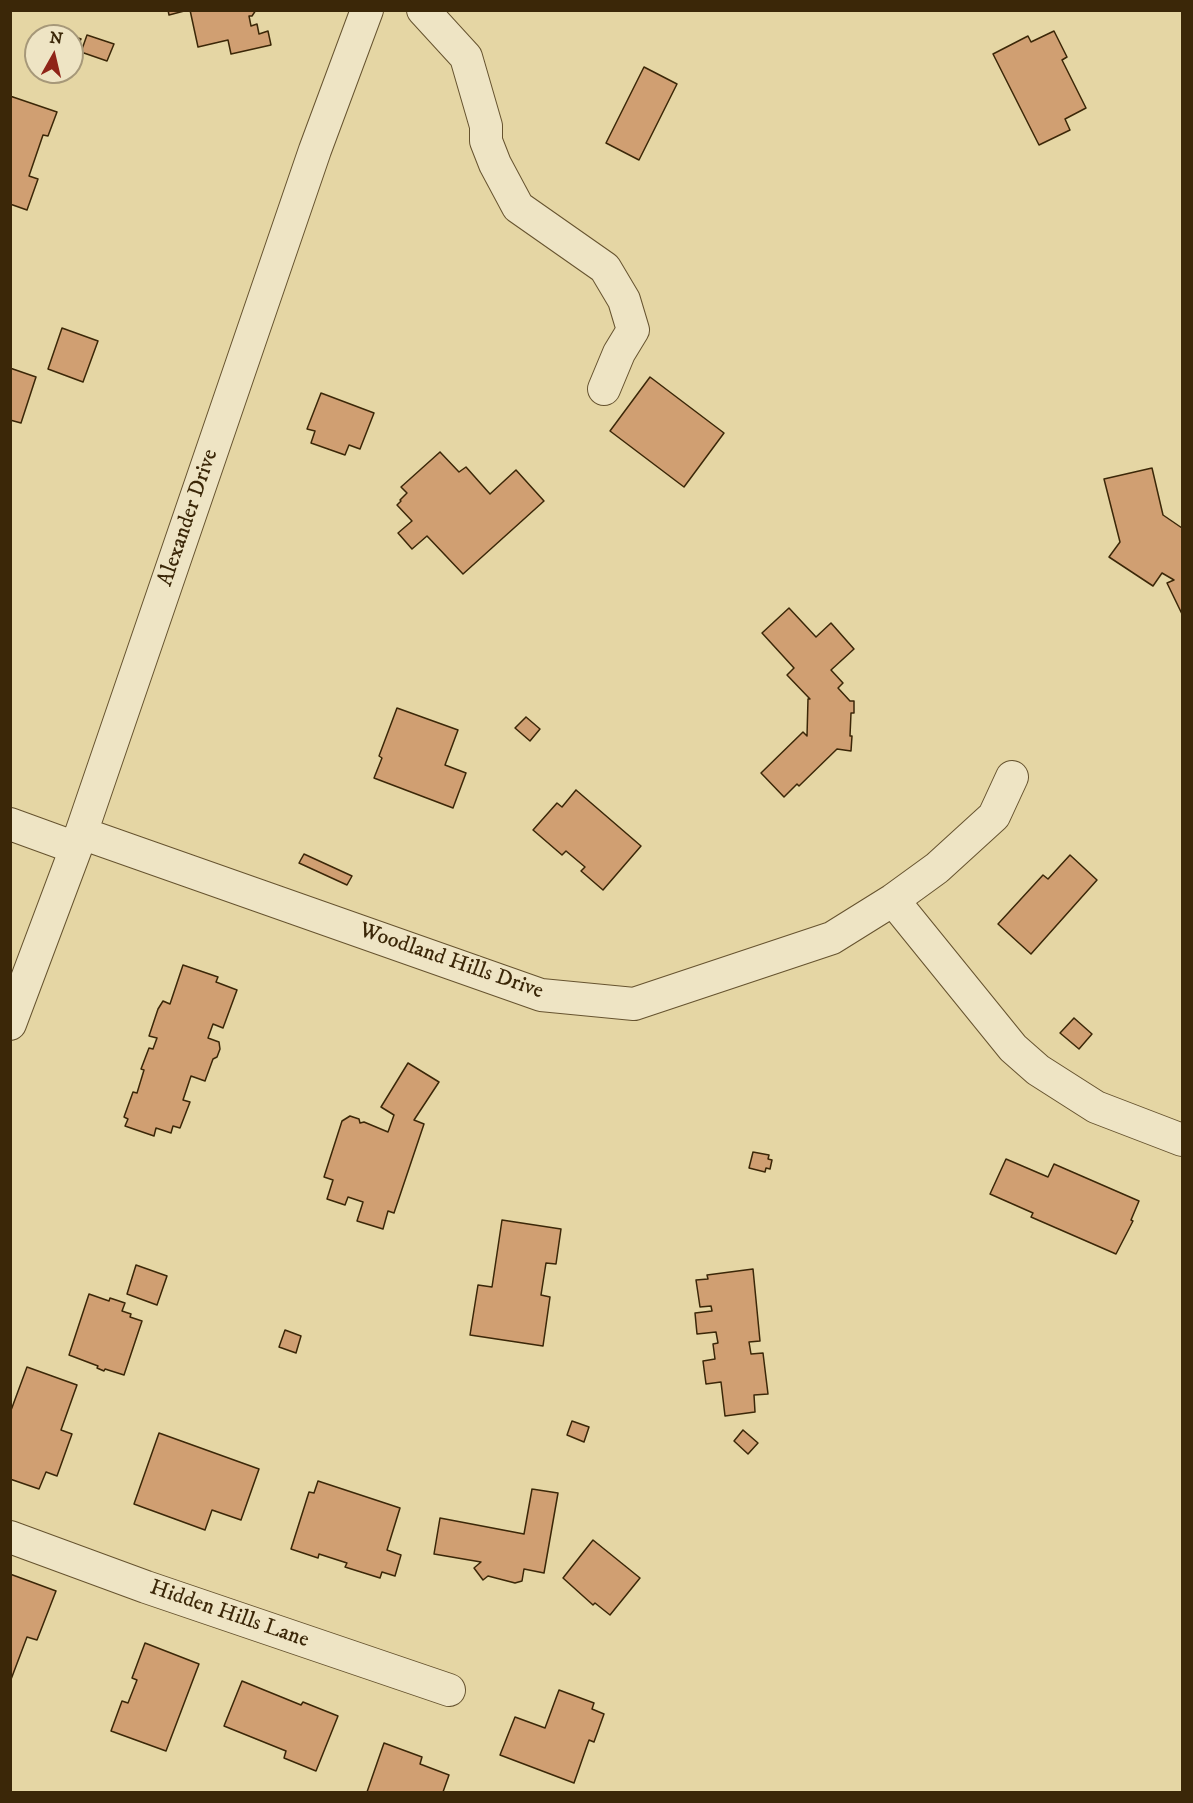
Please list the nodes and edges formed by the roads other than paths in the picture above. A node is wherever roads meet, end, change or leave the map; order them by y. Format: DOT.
graph roads {
  1 [pos="367,10"];
  2 [pos="423,10"];
  3 [pos="604,389"];
  4 [pos="1012,777"];
  5 [pos="10,824"];
  6 [pos="78,840"];
  7 [pos="893,900"];
  8 [pos="10,1024"];
  9 [pos="1182,1140"];
  10 [pos="10,1537"];
  11 [pos="449,1690"];
  1 -- 6 [label="street, Alexander Drive"];
  2 -- 3 [label="street"];
  4 -- 7 [label="street, Woodland Hills Drive"];
  5 -- 6 [label="street, Woodland Hills Drive"];
  6 -- 7 [label="street, Woodland Hills Drive"];
  6 -- 8 [label="street, Alexander Drive"];
  7 -- 9 [label="street"];
  10 -- 11 [label="street, Hidden Hills Lane"];
}
